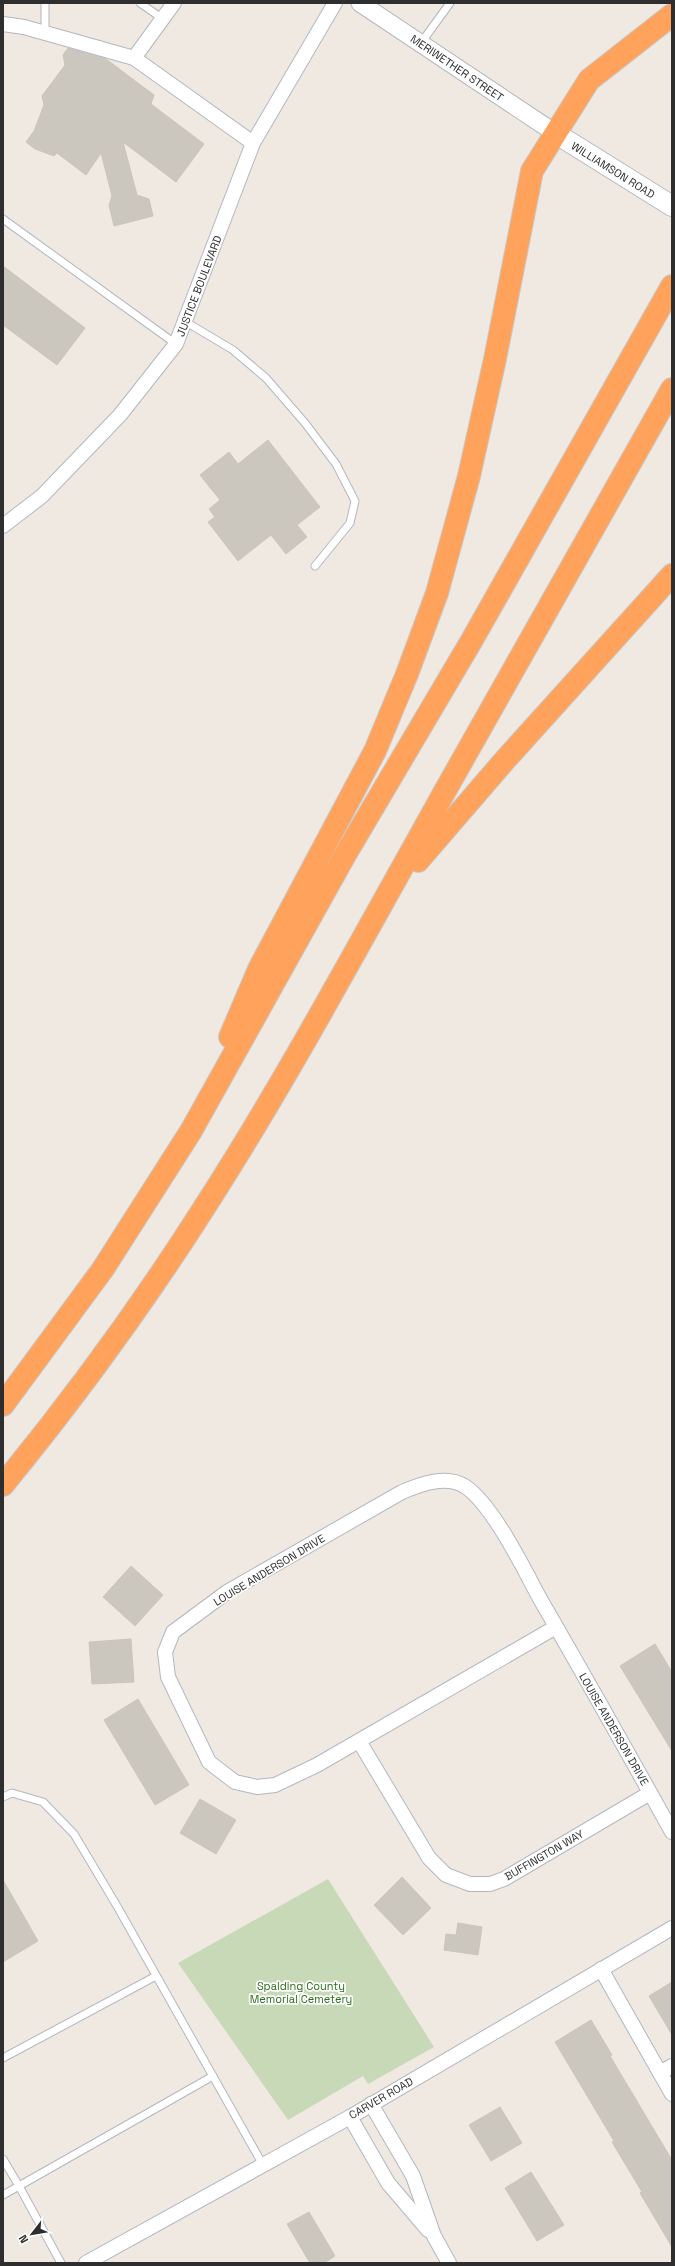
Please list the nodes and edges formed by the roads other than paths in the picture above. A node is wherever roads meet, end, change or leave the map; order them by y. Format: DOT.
graph roads {
  1 [pos="45,3"];
  2 [pos="140,3"];
  3 [pos="174,3"];
  4 [pos="335,3"];
  5 [pos="360,3"];
  6 [pos="450,3"];
  7 [pos="672,15"];
  8 [pos="163,19"];
  9 [pos="3,24"];
  10 [pos="45,33"];
  11 [pos="421,44"];
  12 [pos="134,58"];
  13 [pos="555,133"];
  14 [pos="254,144"];
  15 [pos="672,206"];
  16 [pos="3,220"];
  17 [pos="672,286"];
  18 [pos="186,322"];
  19 [pos="176,344"];
  20 [pos="672,389"];
  21 [pos="3,526"];
  22 [pos="315,566"];
  23 [pos="672,575"];
  24 [pos="384,902"];
  25 [pos="191,1131"];
  26 [pos="3,1405"];
  27 [pos="3,1485"];
  28 [pos="556,1627"];
  29 [pos="359,1741"];
  30 [pos="650,1793"];
  31 [pos="3,1797"];
  32 [pos="672,1832"];
  33 [pos="672,1928"];
  34 [pos="601,1969"];
  35 [pos="156,1976"];
  36 [pos="3,2058"];
  37 [pos="666,2070"];
  38 [pos="213,2076"];
  39 [pos="672,2094"];
  40 [pos="371,2104"];
  41 [pos="350,2117"];
  42 [pos="3,2159"];
  43 [pos="263,2165"];
  44 [pos="19,2186"];
  45 [pos="3,2195"];
  46 [pos="434,2236"];
  47 [pos="62,2263"];
  48 [pos="86,2263"];
  49 [pos="449,2263"];
  1 -- 10 [label="lane"];
  2 -- 8 [label="lane"];
  3 -- 8 [label="street"];
  4 -- 14 [label="street, JUSTICE BOULEVARD"];
  5 -- 11 [label="street, MERIWETHER STREET"];
  6 -- 11 [label="lane"];
  7 -- 13 [label="highway"];
  8 -- 12 [label="street"];
  9 -- 10 [label="street"];
  10 -- 12 [label="street"];
  11 -- 13 [label="street, MERIWETHER STREET"];
  12 -- 14 [label="street"];
  13 -- 15 [label="main road, WILLIAMSON ROAD"];
  13 -- 25 [label="highway"];
  14 -- 18 [label="street, JUSTICE BOULEVARD"];
  16 -- 19 [label="lane"];
  17 -- 25 [label="highway"];
  18 -- 19 [label="street, JUSTICE BOULEVARD"];
  18 -- 22 [label="lane"];
  19 -- 21 [label="street, JUSTICE BOULEVARD"];
  20 -- 24 [label="highway"];
  23 -- 24 [label="highway"];
  24 -- 27 [label="highway"];
  25 -- 26 [label="highway"];
  28 -- 29 [label="street, LOUISE ANDERSON DRIVE"];
  28 -- 29 [label="street, LOUISE ANDERSON DRIVE"];
  28 -- 30 [label="street, LOUISE ANDERSON DRIVE"];
  29 -- 30 [label="street, BUFFINGTON WAY"];
  30 -- 32 [label="street, LOUISE ANDERSON DRIVE"];
  31 -- 35 [label="lane"];
  33 -- 34 [label="street, CARVER ROAD"];
  34 -- 37 [label="street"];
  34 -- 40 [label="street, CARVER ROAD"];
  35 -- 36 [label="lane"];
  35 -- 38 [label="lane"];
  37 -- 39 [label="street"];
  38 -- 43 [label="lane"];
  38 -- 44 [label="lane"];
  40 -- 41 [label="street, CARVER ROAD"];
  40 -- 46 [label="street"];
  41 -- 43 [label="street, CARVER ROAD"];
  41 -- 46 [label="street"];
  42 -- 44 [label="lane"];
  43 -- 48 [label="street, CARVER ROAD"];
  44 -- 45 [label="lane"];
  44 -- 47 [label="lane"];
  46 -- 49 [label="street"];
}
